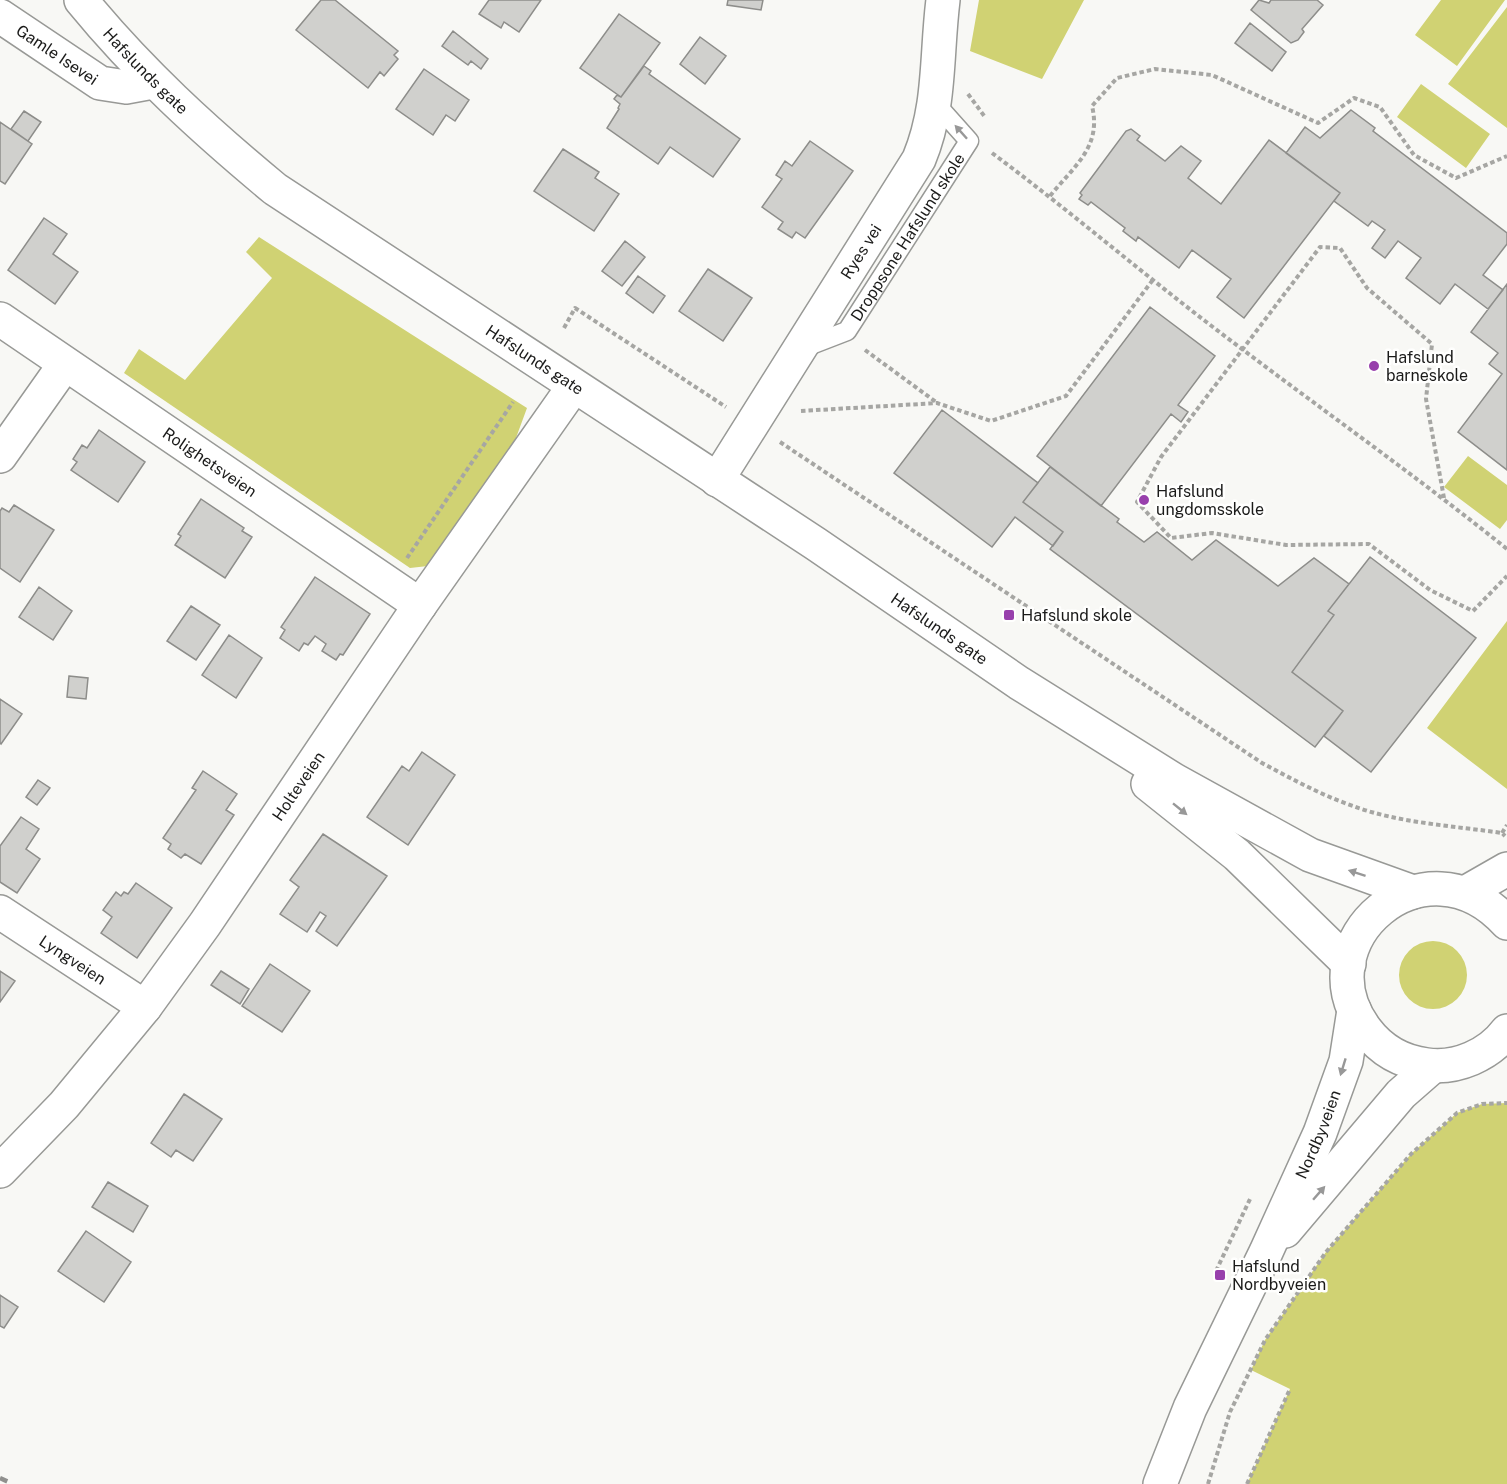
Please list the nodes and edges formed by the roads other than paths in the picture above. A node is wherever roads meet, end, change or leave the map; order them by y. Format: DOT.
graph roads {
  1 [pos="81,0"];
  2 [pos="943,0"];
  3 [pos="0,16"];
  4 [pos="153,82"];
  5 [pos="936,104"];
  6 [pos="0,319"];
  7 [pos="798,350"];
  8 [pos="65,364"];
  9 [pos="574,386"];
  10 [pos="0,456"];
  11 [pos="717,480"];
  12 [pos="420,605"];
  13 [pos="1018,683"];
  14 [pos="1507,869"];
  15 [pos="1413,892"];
  16 [pos="1465,893"];
  17 [pos="0,912"];
  18 [pos="1507,923"];
  19 [pos="1349,964"];
  20 [pos="145,1007"];
  21 [pos="1354,1010"];
  22 [pos="1507,1031"];
  23 [pos="1470,1060"];
  24 [pos="1507,1065"];
  25 [pos="1433,1066"];
  26 [pos="0,1172"];
  27 [pos="1266,1252"];
  28 [pos="1160,1484"];
  1 -- 4 [label="main road, Hafslunds gate"];
  2 -- 5 [label="main road, Ryes vei"];
  3 -- 4 [label="main road, Gamle Isevei"];
  4 -- 9 [label="main road, Hafslunds gate"];
  5 -- 7 [label="main road, Ryes vei"];
  7 -- 5 [label="lane, Droppsone Hafslund skole, one-way"];
  6 -- 8 [label="main road, Rolighetsveien"];
  7 -- 11 [label="main road, Ryes vei"];
  8 -- 10 [label="main road"];
  8 -- 12 [label="main road, Rolighetsveien"];
  9 -- 11 [label="main road, Hafslunds gate"];
  9 -- 12 [label="main road, Holteveien"];
  11 -- 13 [label="main road, Hafslunds gate"];
  12 -- 20 [label="main road, Holteveien"];
  15 -- 13 [label="main road, Hafslunds gate, one-way"];
  13 -- 19 [label="main road, Hafslunds gate, one-way"];
  14 -- 16 [label="main road"];
  15 -- 16 [label="main road"];
  15 -- 19 [label="main road"];
  16 -- 18 [label="main road"];
  17 -- 20 [label="main road, Lyngveien"];
  19 -- 21 [label="main road"];
  20 -- 26 [label="main road, Holteveien"];
  21 -- 25 [label="main road"];
  21 -- 27 [label="main road, Nordbyveien, one-way"];
  22 -- 23 [label="main road"];
  23 -- 24 [label="main road"];
  23 -- 25 [label="main road"];
  27 -- 25 [label="main road, Nordbyveien, one-way"];
  27 -- 28 [label="main road, Nordbyveien"];
}
